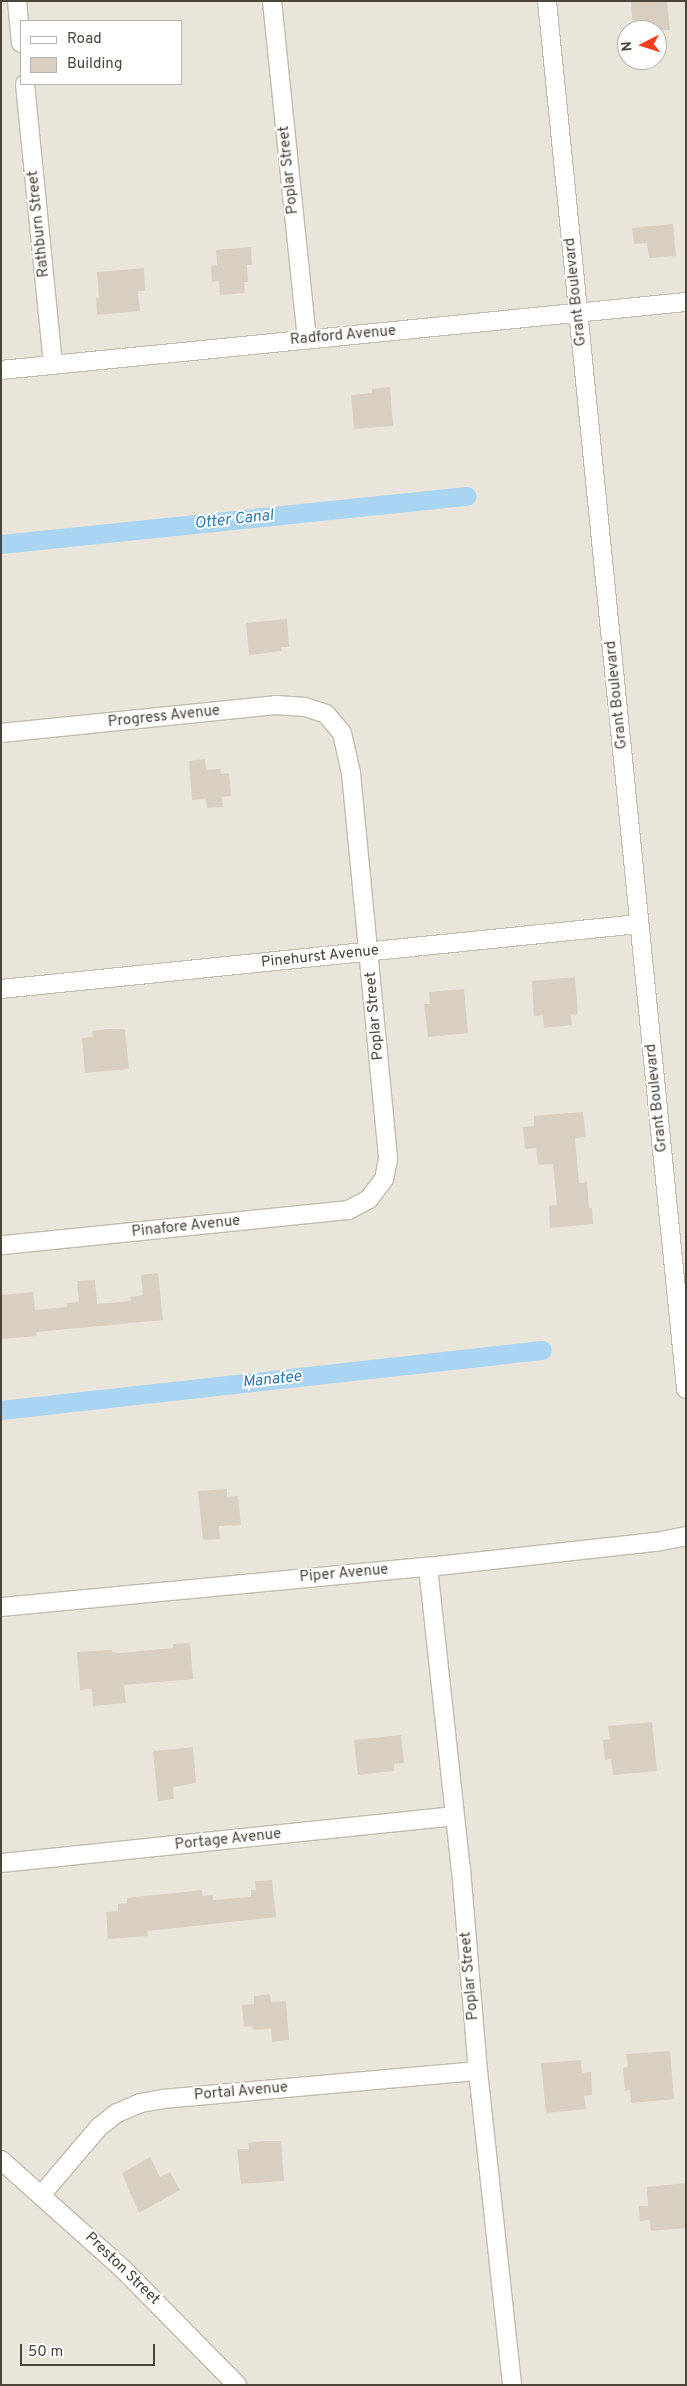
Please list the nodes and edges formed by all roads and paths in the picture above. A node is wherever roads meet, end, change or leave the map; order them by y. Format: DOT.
graph roads {
  1 [pos="17,1"];
  2 [pos="272,1"];
  3 [pos="547,1"];
  4 [pos="20,32"];
  5 [pos="25,85"];
  6 [pos="686,302"];
  7 [pos="578,313"];
  8 [pos="307,339"];
  9 [pos="54,365"];
  10 [pos="1,370"];
  11 [pos="326,714"];
  12 [pos="1,733"];
  13 [pos="639,924"];
  14 [pos="369,952"];
  15 [pos="1,989"];
  16 [pos="369,1199"];
  17 [pos="1,1245"];
  18 [pos="686,1389"];
  19 [pos="686,1536"];
  20 [pos="428,1567"];
  21 [pos="1,1607"];
  22 [pos="454,1816"];
  23 [pos="1,1863"];
  24 [pos="478,2071"];
  25 [pos="1,2160"];
  26 [pos="42,2194"];
  27 [pos="237,2385"];
  28 [pos="512,2385"];
  1 -- 4 [label="street"];
  2 -- 8 [label="street, Poplar Street"];
  3 -- 7 [label="street, Grant Boulevard"];
  5 -- 9 [label="street, Rathburn Street"];
  6 -- 7 [label="street, Radford Avenue"];
  7 -- 8 [label="street, Radford Avenue"];
  7 -- 13 [label="street, Grant Boulevard"];
  8 -- 9 [label="street, Radford Avenue"];
  9 -- 10 [label="street, Radford Avenue"];
  11 -- 12 [label="street, Progress Avenue"];
  11 -- 14 [label="street, Poplar Street"];
  13 -- 14 [label="street, Pinehurst Avenue"];
  13 -- 18 [label="street, Grant Boulevard"];
  14 -- 15 [label="street, Pinehurst Avenue"];
  14 -- 16 [label="street, Poplar Street"];
  16 -- 17 [label="street, Pinafore Avenue"];
  19 -- 20 [label="street, Piper Avenue"];
  20 -- 21 [label="street, Piper Avenue"];
  20 -- 22 [label="street, Poplar Street"];
  22 -- 23 [label="street, Portage Avenue"];
  22 -- 24 [label="street, Poplar Street"];
  24 -- 26 [label="street, Portal Avenue"];
  24 -- 28 [label="street, Poplar Street"];
  25 -- 26 [label="street, Preston Street"];
  26 -- 27 [label="street, Preston Street"];
}
